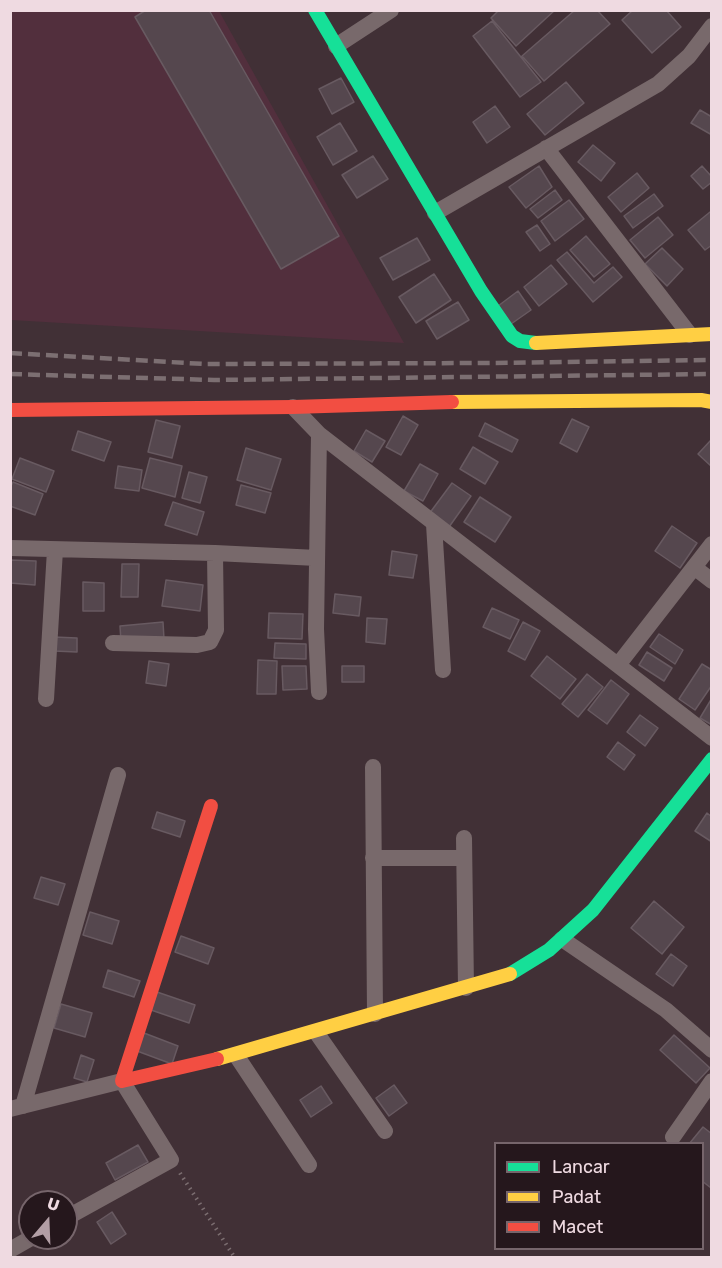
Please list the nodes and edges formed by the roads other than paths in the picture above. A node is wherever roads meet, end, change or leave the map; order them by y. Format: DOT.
graph roads {
  1 [pos="315,10"];
  2 [pos="391,10"];
  3 [pos="711,26"];
  4 [pos="336,46"];
  5 [pos="546,148"];
  6 [pos="435,213"];
  7 [pos="711,334"];
  8 [pos="690,335"];
  9 [pos="711,402"];
  10 [pos="293,407"];
  11 [pos="10,410"];
  12 [pos="319,434"];
  13 [pos="434,524"];
  14 [pos="711,544"];
  15 [pos="10,548"];
  16 [pos="55,550"];
  17 [pos="214,553"];
  18 [pos="316,558"];
  19 [pos="694,567"];
  20 [pos="711,581"];
  21 [pos="112,643"];
  22 [pos="618,665"];
  23 [pos="443,670"];
  24 [pos="319,692"];
  25 [pos="46,699"];
  26 [pos="711,738"];
  27 [pos="711,759"];
  28 [pos="373,767"];
  29 [pos="118,775"];
  30 [pos="211,806"];
  31 [pos="464,838"];
  32 [pos="373,858"];
  33 [pos="464,858"];
  34 [pos="562,939"];
  35 [pos="466,988"];
  36 [pos="375,1014"];
  37 [pos="316,1032"];
  38 [pos="711,1050"];
  39 [pos="236,1055"];
  40 [pos="122,1081"];
  41 [pos="711,1081"];
  42 [pos="17,1107"];
  43 [pos="385,1131"];
  44 [pos="673,1137"];
  45 [pos="309,1165"];
  46 [pos="78,1211"];
  1 -- 4 [label="street"];
  2 -- 4 [label="street"];
  3 -- 5 [label="street"];
  4 -- 6 [label="street"];
  5 -- 6 [label="street"];
  5 -- 8 [label="street"];
  6 -- 8 [label="street"];
  7 -- 8 [label="street"];
  9 -- 10 [label="street"];
  10 -- 11 [label="street"];
  10 -- 12 [label="street"];
  12 -- 13 [label="street"];
  12 -- 18 [label="street"];
  13 -- 22 [label="street"];
  13 -- 23 [label="street"];
  14 -- 19 [label="street"];
  15 -- 16 [label="street"];
  16 -- 17 [label="street"];
  16 -- 25 [label="street"];
  17 -- 18 [label="street"];
  17 -- 21 [label="street"];
  18 -- 24 [label="street"];
  19 -- 20 [label="street"];
  19 -- 22 [label="street"];
  22 -- 26 [label="street"];
  27 -- 34 [label="street"];
  28 -- 32 [label="street"];
  29 -- 42 [label="street"];
  30 -- 40 [label="street"];
  31 -- 33 [label="street"];
  32 -- 33 [label="street"];
  32 -- 36 [label="street"];
  33 -- 35 [label="street"];
  34 -- 35 [label="street"];
  34 -- 38 [label="street"];
  35 -- 36 [label="street"];
  36 -- 37 [label="street"];
  37 -- 39 [label="street"];
  37 -- 43 [label="street"];
  39 -- 40 [label="street"];
  39 -- 45 [label="street"];
  40 -- 42 [label="street"];
  40 -- 46 [label="street"];
  41 -- 44 [label="street"];
}
